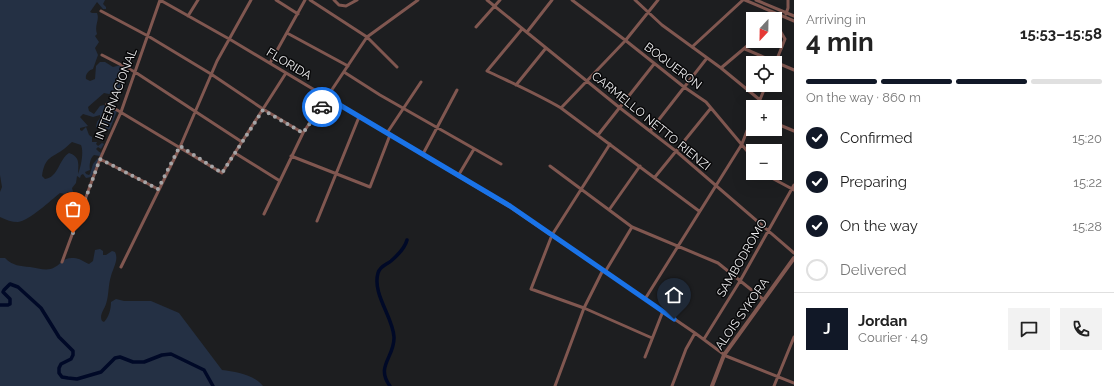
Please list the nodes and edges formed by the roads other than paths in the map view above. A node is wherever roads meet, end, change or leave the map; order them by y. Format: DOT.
graph roads {
  1 [pos="160,0"];
  2 [pos="198,0"];
  3 [pos="251,0"];
  4 [pos="276,0"];
  5 [pos="306,0"];
  6 [pos="310,0"];
  7 [pos="334,0"];
  8 [pos="357,0"];
  9 [pos="487,0"];
  10 [pos="500,0"];
  11 [pos="552,0"];
  12 [pos="572,0"];
  13 [pos="635,0"];
  14 [pos="658,0"];
  15 [pos="744,0"];
  16 [pos="756,0"];
  17 [pos="788,0"];
  18 [pos="414,1"];
  19 [pos="494,7"];
  20 [pos="101,11"];
  21 [pos="648,13"];
  22 [pos="786,13"];
  23 [pos="298,14"];
  24 [pos="188,16"];
  25 [pos="783,16"];
  26 [pos="794,16"];
  27 [pos="794,21"];
  28 [pos="476,27"];
  29 [pos="522,29"];
  30 [pos="527,32"];
  31 [pos="287,33"];
  32 [pos="782,34"];
  33 [pos="148,36"];
  34 [pos="367,37"];
  35 [pos="228,38"];
  36 [pos="625,40"];
  37 [pos="692,47"];
  38 [pos="782,47"];
  39 [pos="546,48"];
  40 [pos="745,49"];
  41 [pos="102,55"];
  42 [pos="760,56"];
  43 [pos="707,58"];
  44 [pos="270,63"];
  45 [pos="654,64"];
  46 [pos="782,65"];
  47 [pos="348,66"];
  48 [pos="397,67"];
  49 [pos="721,68"];
  50 [pos="794,70"];
  51 [pos="135,72"];
  52 [pos="344,72"];
  53 [pos="286,73"];
  54 [pos="211,74"];
  55 [pos="587,81"];
  56 [pos="421,82"];
  57 [pos="516,85"];
  58 [pos="684,87"];
  59 [pos="457,90"];
  60 [pos="763,92"];
  61 [pos="328,98"];
  62 [pos="760,100"];
  63 [pos="107,104"];
  64 [pos="404,108"];
  65 [pos="561,108"];
  66 [pos="620,108"];
  67 [pos="711,108"];
  68 [pos="263,110"];
  69 [pos="196,111"];
  70 [pos="121,112"];
  71 [pos="359,117"];
  72 [pos="782,126"];
  73 [pos="437,127"];
  74 [pos="650,131"];
  75 [pos="794,131"];
  76 [pos="303,133"];
  77 [pos="746,133"];
  78 [pos="389,134"];
  79 [pos="598,135"];
  80 [pos="242,142"];
  81 [pos="610,144"];
  82 [pos="742,144"];
  83 [pos="180,146"];
  84 [pos="474,148"];
  85 [pos="746,149"];
  86 [pos="677,152"];
  87 [pos="235,153"];
  88 [pos="423,154"];
  89 [pos="291,156"];
  90 [pos="100,159"];
  91 [pos="501,164"];
  92 [pos="550,166"];
  93 [pos="640,166"];
  94 [pos="336,173"];
  95 [pos="458,176"];
  96 [pos="655,177"];
  97 [pos="775,180"];
  98 [pos="280,181"];
  99 [pos="794,185"];
  100 [pos="715,186"];
  101 [pos="158,189"];
  102 [pos="580,189"];
  103 [pos="793,190"];
  104 [pos="609,210"];
  105 [pos="699,211"];
  106 [pos="264,214"];
  107 [pos="317,222"];
  108 [pos="632,227"];
  109 [pos="768,231"];
  110 [pos="552,235"];
  111 [pos="677,246"];
  112 [pos="794,253"];
  113 [pos="794,258"];
  114 [pos="62,262"];
  115 [pos="122,267"];
  116 [pos="604,271"];
  117 [pos="740,281"];
  118 [pos="645,299"];
  119 [pos="764,300"];
  120 [pos="584,308"];
  121 [pos="663,311"];
  122 [pos="695,334"];
  123 [pos="794,337"];
  124 [pos="652,338"];
  125 [pos="704,339"];
  126 [pos="724,355"];
  127 [pos="645,357"];
  128 [pos="778,377"];
  129 [pos="794,383"];
  130 [pos="554,386"];
  131 [pos="674,386"];
  132 [pos="712,386"];
  133 [pos="774,386"];
  1 -- 24 [label="street, FLORIDA"];
  1 -- 33 [label="street, INTERNACIONAL"];
  2 -- 24 [label="street"];
  3 -- 35 [label="street"];
  4 -- 23 [label="street"];
  5 -- 23 [label="street"];
  6 -- 34 [label="street"];
  7 -- 8 [label="street"];
  9 -- 19 [label="street, CARMELLO NETTO RIENZI"];
  10 -- 19 [label="street"];
  11 -- 30 [label="street"];
  12 -- 36 [label="street, BOQUERON"];
  13 -- 21 [label="street"];
  14 -- 21 [label="street"];
  15 -- 25 [label="street"];
  15 -- 37 [label="street"];
  16 -- 22 [label="street"];
  17 -- 22 [label="street"];
  18 -- 34 [label="street"];
  19 -- 28 [label="street"];
  19 -- 29 [label="street, CARMELLO NETTO RIENZI"];
  20 -- 33 [label="street"];
  21 -- 36 [label="street"];
  21 -- 37 [label="street"];
  22 -- 25 [label="street"];
  22 -- 26 [label="street"];
  23 -- 31 [label="street"];
  24 -- 35 [label="street, FLORIDA"];
  25 -- 27 [label="street"];
  29 -- 30 [label="street, CARMELLO NETTO RIENZI"];
  29 -- 57 [label="street"];
  30 -- 39 [label="street, CARMELLO NETTO RIENZI"];
  31 -- 44 [label="street"];
  31 -- 47 [label="street"];
  32 -- 38 [label="street"];
  33 -- 51 [label="street, INTERNACIONAL"];
  33 -- 54 [label="street"];
  34 -- 47 [label="street"];
  34 -- 48 [label="street"];
  35 -- 44 [label="street, FLORIDA"];
  35 -- 54 [label="street"];
  36 -- 45 [label="street, BOQUERON"];
  36 -- 55 [label="street"];
  37 -- 43 [label="street"];
  39 -- 55 [label="street, CARMELLO NETTO RIENZI"];
  39 -- 57 [label="street"];
  40 -- 42 [label="street"];
  40 -- 49 [label="street"];
  41 -- 51 [label="street"];
  43 -- 49 [label="street"];
  43 -- 58 [label="street"];
  44 -- 53 [label="street, FLORIDA"];
  45 -- 58 [label="street, BOQUERON"];
  45 -- 66 [label="street"];
  46 -- 50 [label="street"];
  47 -- 52 [label="street"];
  49 -- 62 [label="street"];
  51 -- 69 [label="street"];
  51 -- 70 [label="street, INTERNACIONAL"];
  52 -- 61 [label="street"];
  52 -- 64 [label="street"];
  53 -- 61 [label="street, FLORIDA"];
  53 -- 68 [label="street"];
  54 -- 68 [label="street"];
  54 -- 69 [label="street"];
  55 -- 65 [label="street"];
  55 -- 66 [label="street, CARMELLO NETTO RIENZI"];
  56 -- 64 [label="street"];
  57 -- 65 [label="street"];
  58 -- 67 [label="street, BOQUERON"];
  58 -- 74 [label="street"];
  59 -- 73 [label="street"];
  60 -- 62 [label="street"];
  61 -- 71 [label="street, FLORIDA"];
  61 -- 76 [label="street"];
  63 -- 70 [label="street"];
  64 -- 73 [label="street"];
  64 -- 78 [label="street"];
  65 -- 79 [label="street"];
  66 -- 74 [label="street, CARMELLO NETTO RIENZI"];
  66 -- 79 [label="street"];
  67 -- 82 [label="street, BOQUERON"];
  67 -- 86 [label="street"];
  68 -- 76 [label="street"];
  68 -- 80 [label="street"];
  69 -- 80 [label="street"];
  69 -- 83 [label="street"];
  70 -- 83 [label="street"];
  70 -- 90 [label="street, INTERNACIONAL"];
  71 -- 78 [label="street, FLORIDA"];
  71 -- 94 [label="street"];
  72 -- 75 [label="street"];
  73 -- 84 [label="street"];
  73 -- 88 [label="street"];
  74 -- 86 [label="street, CARMELLO NETTO RIENZI"];
  76 -- 89 [label="street"];
  77 -- 82 [label="street"];
  78 -- 88 [label="street, FLORIDA"];
  78 -- 94 [label="street"];
  79 -- 81 [label="street"];
  80 -- 87 [label="street"];
  81 -- 93 [label="street"];
  81 -- 102 [label="street"];
  82 -- 85 [label="street, BOQUERON"];
  82 -- 100 [label="street"];
  83 -- 87 [label="street"];
  83 -- 101 [label="street"];
  84 -- 91 [label="street"];
  84 -- 95 [label="street"];
  86 -- 96 [label="street"];
  86 -- 100 [label="street, CARMELLO NETTO RIENZI"];
  87 -- 98 [label="street"];
  88 -- 95 [label="street, FLORIDA"];
  89 -- 94 [label="street"];
  89 -- 98 [label="street"];
  90 -- 101 [label="street"];
  90 -- 114 [label="street, INTERNACIONAL"];
  92 -- 102 [label="street"];
  93 -- 96 [label="street"];
  93 -- 104 [label="street"];
  94 -- 107 [label="street"];
  95 -- 110 [label="street, FLORIDA"];
  96 -- 105 [label="street"];
  97 -- 103 [label="street"];
  98 -- 106 [label="street"];
  99 -- 103 [label="street, SAMBODROMO"];
  100 -- 105 [label="street"];
  100 -- 109 [label="street, CARMELLO NETTO RIENZI"];
  101 -- 115 [label="street"];
  102 -- 104 [label="street"];
  102 -- 110 [label="street"];
  103 -- 109 [label="street, SAMBODROMO"];
  104 -- 108 [label="street"];
  105 -- 111 [label="street"];
  108 -- 111 [label="street"];
  108 -- 116 [label="street"];
  109 -- 112 [label="street, CARMELLO NETTO RIENZI"];
  109 -- 117 [label="street, SAMBODROMO"];
  110 -- 116 [label="street, FLORIDA"];
  110 -- 120 [label="street"];
  111 -- 117 [label="street"];
  111 -- 118 [label="street"];
  113 -- 119 [label="street, ALOIS SYKORA"];
  116 -- 118 [label="street, FLORIDA"];
  116 -- 120 [label="street"];
  117 -- 119 [label="street"];
  117 -- 125 [label="street, SAMBODROMO"];
  118 -- 121 [label="street, FLORIDA"];
  119 -- 126 [label="street, ALOIS SYKORA"];
  120 -- 124 [label="street"];
  120 -- 130 [label="street"];
  121 -- 122 [label="street, FLORIDA"];
  121 -- 124 [label="street"];
  122 -- 125 [label="street, FLORIDA"];
  122 -- 131 [label="street"];
  123 -- 128 [label="street"];
  124 -- 127 [label="street"];
  125 -- 126 [label="street, FLORIDA"];
  126 -- 128 [label="street, FLORIDA"];
  126 -- 132 [label="street, ALOIS SYKORA"];
  128 -- 129 [label="street, FLORIDA"];
  128 -- 133 [label="street"];
}
